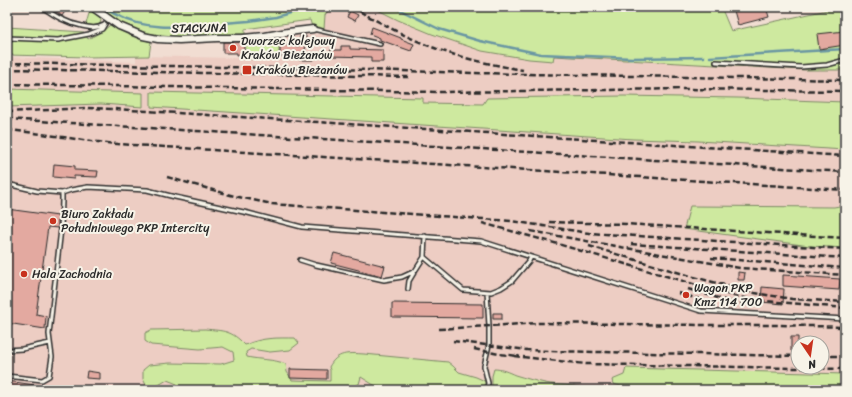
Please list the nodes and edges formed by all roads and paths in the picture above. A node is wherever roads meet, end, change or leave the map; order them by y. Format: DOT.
graph roads {
  1 [pos="42,7"];
  2 [pos="92,7"];
  3 [pos="107,22"];
  4 [pos="313,30"];
  5 [pos="7,36"];
  6 [pos="380,44"];
  7 [pos="845,60"];
  8 [pos="716,62"];
  9 [pos="7,184"];
  10 [pos="62,193"];
  11 [pos="425,236"];
  12 [pos="424,257"];
  13 [pos="531,257"];
  14 [pos="300,260"];
  15 [pos="415,271"];
  16 [pos="408,289"];
  17 [pos="487,292"];
  18 [pos="845,319"];
  19 [pos="50,343"];
  20 [pos="7,350"];
  21 [pos="7,376"];
  22 [pos="487,389"];
  1 -- 3 [label="lane"];
  2 -- 3 [label="street, STACYJNA"];
  3 -- 4 [label="street, STACYJNA"];
  3 -- 5 [label="lane"];
  4 -- 6 [label="lane"];
  7 -- 8 [label="lane"];
  9 -- 10 [label="lane"];
  10 -- 11 [label="lane"];
  10 -- 19 [label="lane"];
  11 -- 12 [label="lane"];
  11 -- 13 [label="lane"];
  12 -- 15 [label="lane"];
  12 -- 17 [label="lane"];
  13 -- 17 [label="lane"];
  13 -- 18 [label="lane"];
  14 -- 15 [label="lane"];
  15 -- 16 [label="lane"];
  17 -- 22 [label="lane"];
  19 -- 20 [label="lane"];
  19 -- 21 [label="lane"];
}
